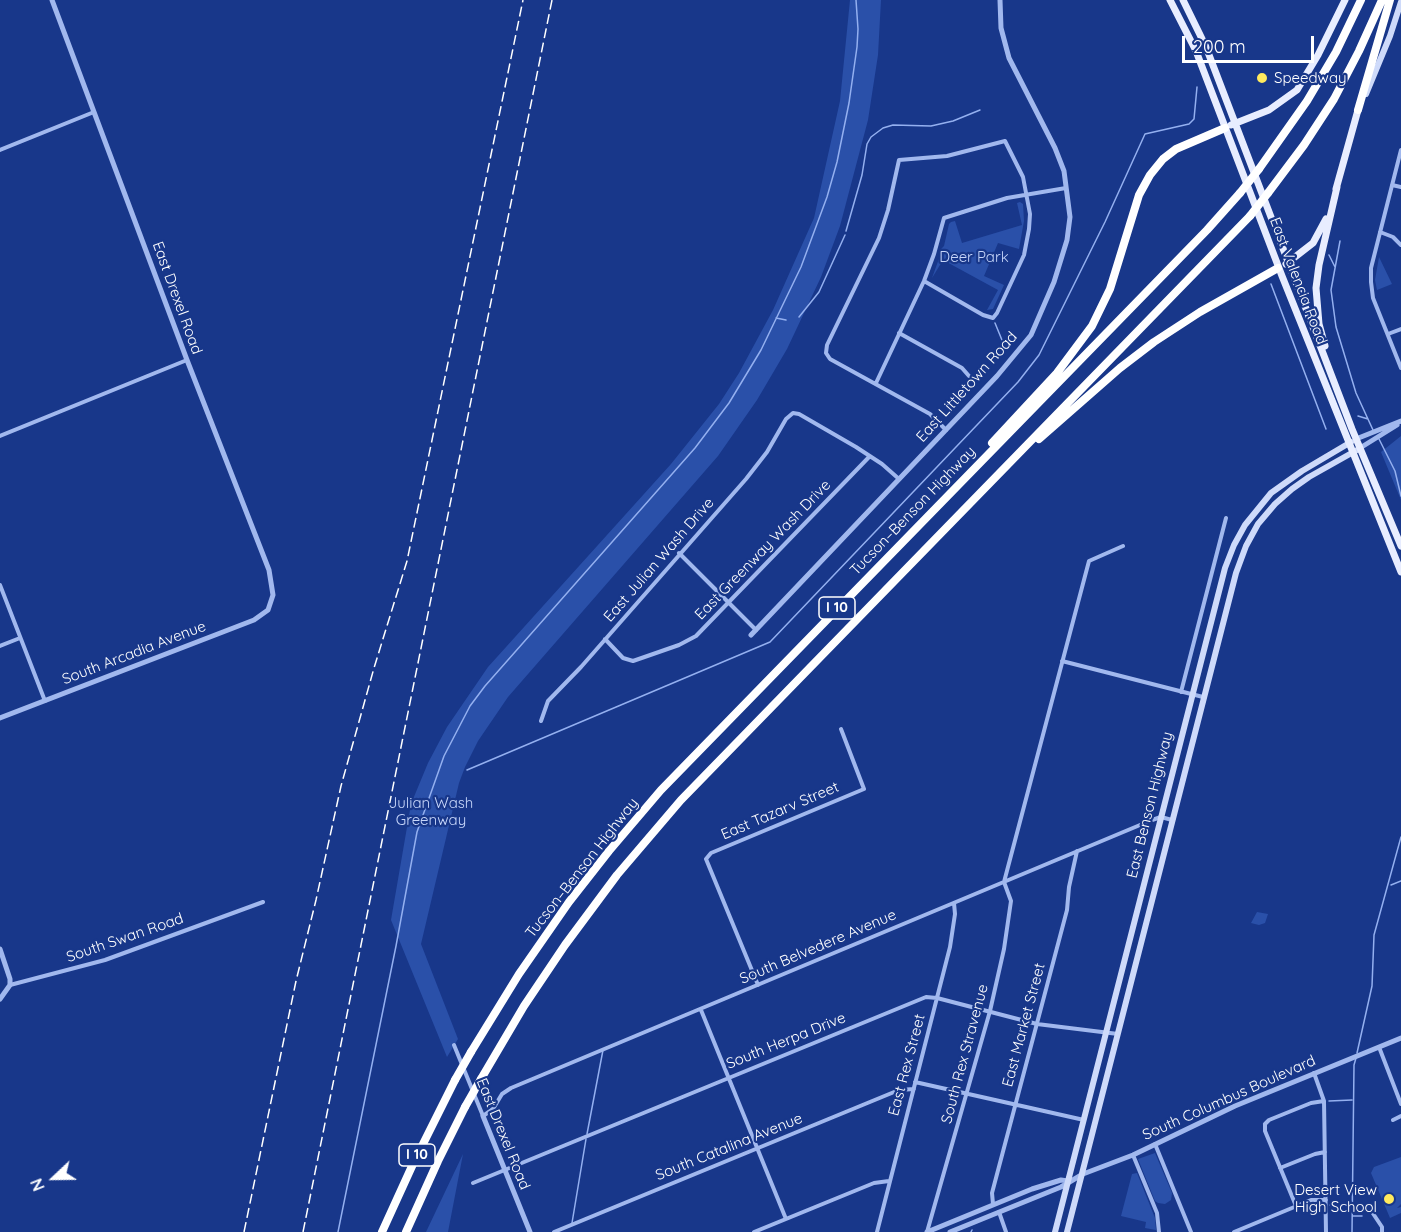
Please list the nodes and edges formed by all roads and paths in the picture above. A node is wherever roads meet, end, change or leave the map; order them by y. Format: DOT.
graph roads {
  1 [pos="52,0"];
  2 [pos="1000,0"];
  3 [pos="1170,0"];
  4 [pos="1183,0"];
  5 [pos="1345,0"];
  6 [pos="1361,0"];
  7 [pos="1382,0"];
  8 [pos="1390,0"];
  9 [pos="1401,2"];
  10 [pos="1358,110"];
  11 [pos="96,111"];
  12 [pos="1234,124"];
  13 [pos="1225,128"];
  14 [pos="0,150"];
  15 [pos="1401,150"];
  16 [pos="1392,185"];
  17 [pos="1336,187"];
  18 [pos="1067,188"];
  19 [pos="1401,188"];
  20 [pos="1027,196"];
  21 [pos="1380,232"];
  22 [pos="1401,245"];
  23 [pos="1287,263"];
  24 [pos="1278,268"];
  25 [pos="924,281"];
  26 [pos="1401,329"];
  27 [pos="899,333"];
  28 [pos="1388,334"];
  29 [pos="188,360"];
  30 [pos="1401,368"];
  31 [pos="969,376"];
  32 [pos="1333,378"];
  33 [pos="876,383"];
  34 [pos="1401,422"];
  35 [pos="946,430"];
  36 [pos="1380,433"];
  37 [pos="0,436"];
  38 [pos="1356,439"];
  39 [pos="1348,443"];
  40 [pos="1360,448"];
  41 [pos="1352,453"];
  42 [pos="870,456"];
  43 [pos="899,479"];
  44 [pos="991,482"];
  45 [pos="1226,518"];
  46 [pos="1123,546"];
  47 [pos="1401,546"];
  48 [pos="679,554"];
  49 [pos="885,559"];
  50 [pos="1401,572"];
  51 [pos="0,585"];
  52 [pos="271,604"];
  53 [pos="729,604"];
  54 [pos="753,633"];
  55 [pos="20,638"];
  56 [pos="605,639"];
  57 [pos="0,646"];
  58 [pos="1062,661"];
  59 [pos="1181,692"];
  60 [pos="1193,695"];
  61 [pos="1204,698"];
  62 [pos="45,701"];
  63 [pos="0,718"];
  64 [pos="541,721"];
  65 [pos="841,729"];
  66 [pos="1161,817"];
  67 [pos="1173,820"];
  68 [pos="1077,851"];
  69 [pos="1004,882"];
  70 [pos="263,902"];
  71 [pos="954,903"];
  72 [pos="0,949"];
  73 [pos="10,985"];
  74 [pos="758,986"];
  75 [pos="937,998"];
  76 [pos="0,999"];
  77 [pos="701,1010"];
  78 [pos="990,1011"];
  79 [pos="1037,1024"];
  80 [pos="1107,1032"];
  81 [pos="1119,1034"];
  82 [pos="1401,1038"];
  83 [pos="454,1045"];
  84 [pos="1379,1047"];
  85 [pos="1314,1073"];
  86 [pos="729,1078"];
  87 [pos="915,1082"];
  88 [pos="914,1089"];
  89 [pos="967,1093"];
  90 [pos="1324,1101"];
  91 [pos="1401,1104"];
  92 [pos="1015,1105"];
  93 [pos="483,1116"];
  94 [pos="1401,1116"];
  95 [pos="1084,1120"];
  96 [pos="1393,1120"];
  97 [pos="1155,1143"];
  98 [pos="757,1148"];
  99 [pos="1325,1152"];
  100 [pos="1133,1155"];
  101 [pos="1280,1168"];
  102 [pos="505,1170"];
  103 [pos="1083,1174"];
  104 [pos="889,1181"];
  105 [pos="1068,1181"];
  106 [pos="473,1183"];
  107 [pos="1326,1200"];
  108 [pos="993,1204"];
  109 [pos="1296,1206"];
  110 [pos="999,1212"];
  111 [pos="1372,1212"];
  112 [pos="786,1219"];
  113 [pos="382,1232"];
  114 [pos="406,1232"];
  115 [pos="530,1232"];
  116 [pos="554,1232"];
  117 [pos="754,1232"];
  118 [pos="877,1232"];
  119 [pos="927,1232"];
  120 [pos="950,1232"];
  121 [pos="1006,1232"];
  122 [pos="1055,1232"];
  123 [pos="1067,1232"];
  124 [pos="1159,1232"];
  125 [pos="1191,1232"];
  126 [pos="1234,1232"];
  127 [pos="1326,1232"];
  128 [pos="1382,1232"];
  1 -- 11 [label="street, East Drexel Road"];
  2 -- 18 [label="street, East Littletown Road"];
  3 -- 13 [label="main road, East Valencia Road"];
  4 -- 12 [label="main road, East Valencia Road"];
  5 -- 12 [label="main road"];
  6 -- 49 [label="highway, Tucson–Benson Highway / I 10, bridge"];
  7 -- 44 [label="highway, I 10, bridge"];
  8 -- 10 [label="highway"];
  9 -- 10 [label="main road"];
  10 -- 17 [label="main road"];
  11 -- 14 [label="street"];
  11 -- 29 [label="street, East Drexel Road"];
  12 -- 13 [label="main road"];
  12 -- 23 [label="main road, East Valencia Road"];
  13 -- 24 [label="main road, East Valencia Road"];
  13 -- 49 [label="highway"];
  15 -- 16 [label="street"];
  16 -- 19 [label="street"];
  16 -- 21 [label="street"];
  17 -- 23 [label="main road"];
  17 -- 32 [label="main road"];
  18 -- 20 [label="street"];
  18 -- 35 [label="street, East Littletown Road"];
  20 -- 25 [label="street"];
  20 -- 25 [label="street"];
  20 -- 33 [label="street"];
  21 -- 22 [label="street"];
  21 -- 28 [label="street"];
  23 -- 24 [label="main road"];
  23 -- 32 [label="main road, East Valencia Road"];
  24 -- 39 [label="main road, East Valencia Road"];
  24 -- 44 [label="highway"];
  25 -- 27 [label="street"];
  26 -- 28 [label="street"];
  27 -- 31 [label="street"];
  27 -- 33 [label="street"];
  28 -- 30 [label="street"];
  29 -- 37 [label="street"];
  29 -- 52 [label="street, East Drexel Road"];
  32 -- 38 [label="main road, East Valencia Road"];
  33 -- 35 [label="street"];
  34 -- 36 [label="street"];
  35 -- 43 [label="street, East Littletown Road"];
  36 -- 38 [label="street"];
  36 -- 40 [label="street"];
  38 -- 39 [label="main road, East Benson Highway"];
  38 -- 40 [label="main road, East Valencia Road"];
  39 -- 41 [label="main road, East Valencia Road"];
  39 -- 60 [label="main road, East Benson Highway"];
  40 -- 41 [label="main road, East Benson Highway"];
  40 -- 47 [label="main road, East Valencia Road"];
  41 -- 50 [label="main road, East Valencia Road"];
  41 -- 61 [label="main road, East Benson Highway"];
  42 -- 43 [label="street"];
  42 -- 48 [label="street, East Julian Wash Drive"];
  42 -- 53 [label="street, East Greenway Wash Drive"];
  43 -- 54 [label="street, East Littletown Road"];
  44 -- 114 [label="highway, I 10, bridge"];
  45 -- 59 [label="street"];
  46 -- 58 [label="street"];
  48 -- 53 [label="street"];
  48 -- 56 [label="street, East Julian Wash Drive"];
  49 -- 113 [label="highway, Tucson–Benson Highway / I 10, bridge"];
  51 -- 55 [label="street"];
  52 -- 62 [label="street, South Arcadia Avenue"];
  53 -- 54 [label="street"];
  53 -- 56 [label="street, East Greenway Wash Drive"];
  55 -- 57 [label="street"];
  55 -- 62 [label="street"];
  56 -- 64 [label="street, East Julian Wash Drive"];
  58 -- 59 [label="street"];
  58 -- 69 [label="street"];
  59 -- 60 [label="street"];
  60 -- 61 [label="street"];
  60 -- 66 [label="main road, East Benson Highway"];
  61 -- 67 [label="main road, East Benson Highway"];
  62 -- 63 [label="street, South Arcadia Avenue"];
  65 -- 74 [label="street, East Tazarv Street"];
  66 -- 67 [label="street"];
  66 -- 68 [label="street, South Belvedere Avenue"];
  66 -- 80 [label="main road, East Benson Highway"];
  67 -- 81 [label="main road, East Benson Highway"];
  68 -- 69 [label="street, South Belvedere Avenue"];
  68 -- 79 [label="street, East Market Street"];
  69 -- 71 [label="street, South Belvedere Avenue"];
  69 -- 78 [label="street, South Rex Stravenue"];
  70 -- 73 [label="street, South Swan Road"];
  71 -- 74 [label="street, South Belvedere Avenue"];
  71 -- 75 [label="street, East Rex Street"];
  72 -- 73 [label="street"];
  73 -- 76 [label="street"];
  74 -- 77 [label="street, South Belvedere Avenue"];
  75 -- 78 [label="street, South Herpa Drive"];
  75 -- 86 [label="street, South Herpa Drive"];
  75 -- 87 [label="street, East Rex Street"];
  77 -- 86 [label="street"];
  77 -- 93 [label="street, South Belvedere Avenue"];
  78 -- 79 [label="street, South Herpa Drive"];
  78 -- 89 [label="street, South Rex Stravenue"];
  79 -- 80 [label="street, South Herpa Drive"];
  79 -- 92 [label="street, East Market Street"];
  80 -- 81 [label="street, South Herpa Drive"];
  80 -- 95 [label="main road, East Benson Highway"];
  81 -- 103 [label="main road, East Benson Highway"];
  82 -- 84 [label="street, South Columbus Boulevard"];
  83 -- 93 [label="street, East Drexel Road"];
  84 -- 85 [label="street, South Columbus Boulevard"];
  84 -- 91 [label="street"];
  85 -- 90 [label="street"];
  85 -- 97 [label="street, South Columbus Boulevard"];
  86 -- 98 [label="street"];
  86 -- 102 [label="street, South Herpa Drive"];
  87 -- 88 [label="street, East Rex Street"];
  87 -- 89 [label="street"];
  88 -- 98 [label="street, South Catalina Avenue"];
  88 -- 104 [label="street, East Rex Street"];
  89 -- 92 [label="street"];
  89 -- 119 [label="street, South Rex Stravenue"];
  90 -- 99 [label="street"];
  90 -- 101 [label="street"];
  92 -- 95 [label="street"];
  92 -- 108 [label="street, East Market Street"];
  93 -- 102 [label="street, East Drexel Road"];
  94 -- 96 [label="street"];
  95 -- 105 [label="main road, East Benson Highway"];
  97 -- 100 [label="street, South Columbus Boulevard"];
  97 -- 125 [label="street"];
  98 -- 112 [label="street"];
  98 -- 116 [label="street, South Catalina Avenue"];
  99 -- 101 [label="street"];
  99 -- 107 [label="street"];
  100 -- 103 [label="street, South Columbus Boulevard"];
  100 -- 124 [label="street"];
  101 -- 109 [label="street"];
  102 -- 106 [label="street, South Herpa Drive"];
  102 -- 115 [label="street, East Drexel Road"];
  103 -- 105 [label="street, South Columbus Boulevard"];
  103 -- 123 [label="main road, East Benson Highway"];
  104 -- 112 [label="street"];
  104 -- 118 [label="street, East Rex Street"];
  105 -- 108 [label="street, South Columbus Boulevard"];
  105 -- 110 [label="street, South Columbus Boulevard"];
  105 -- 122 [label="main road, East Benson Highway"];
  107 -- 109 [label="street"];
  107 -- 127 [label="street"];
  108 -- 119 [label="street, South Columbus Boulevard"];
  109 -- 126 [label="street"];
  110 -- 120 [label="street, South Columbus Boulevard"];
  110 -- 121 [label="street"];
  111 -- 128 [label="street"];
  112 -- 117 [label="street"];
}
